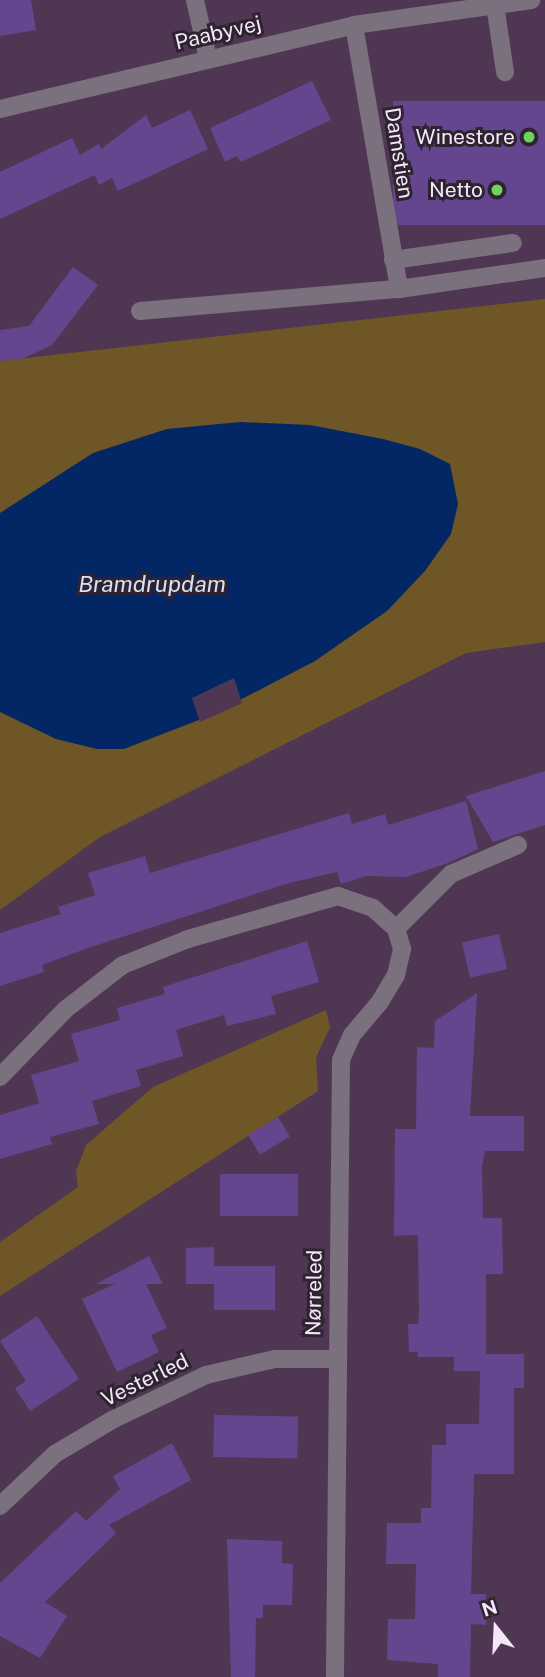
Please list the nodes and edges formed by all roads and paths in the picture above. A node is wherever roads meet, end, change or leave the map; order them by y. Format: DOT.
graph roads {
  1 [pos="195,0"];
  2 [pos="531,0"];
  3 [pos="495,5"];
  4 [pos="355,25"];
  5 [pos="208,58"];
  6 [pos="505,72"];
  7 [pos="0,109"];
  8 [pos="513,243"];
  9 [pos="393,260"];
  10 [pos="545,268"];
  11 [pos="399,289"];
  12 [pos="140,311"];
  13 [pos="518,845"];
  14 [pos="396,929"];
  15 [pos="0,1077"];
  16 [pos="335,1359"];
  17 [pos="0,1506"];
  18 [pos="335,1677"];
  1 -- 5 [label="street"];
  2 -- 3 [label="street, Paabyvej"];
  3 -- 4 [label="street, Paabyvej"];
  3 -- 6 [label="street"];
  4 -- 5 [label="street, Paabyvej"];
  4 -- 9 [label="street, Damstien"];
  5 -- 7 [label="street, Paabyvej"];
  8 -- 9 [label="street"];
  9 -- 11 [label="street, Damstien"];
  10 -- 11 [label="street"];
  11 -- 12 [label="street"];
  13 -- 14 [label="street"];
  14 -- 15 [label="street"];
  14 -- 16 [label="street, Nørreled"];
  16 -- 17 [label="street, Vesterled"];
  16 -- 18 [label="street, Nørreled"];
}
